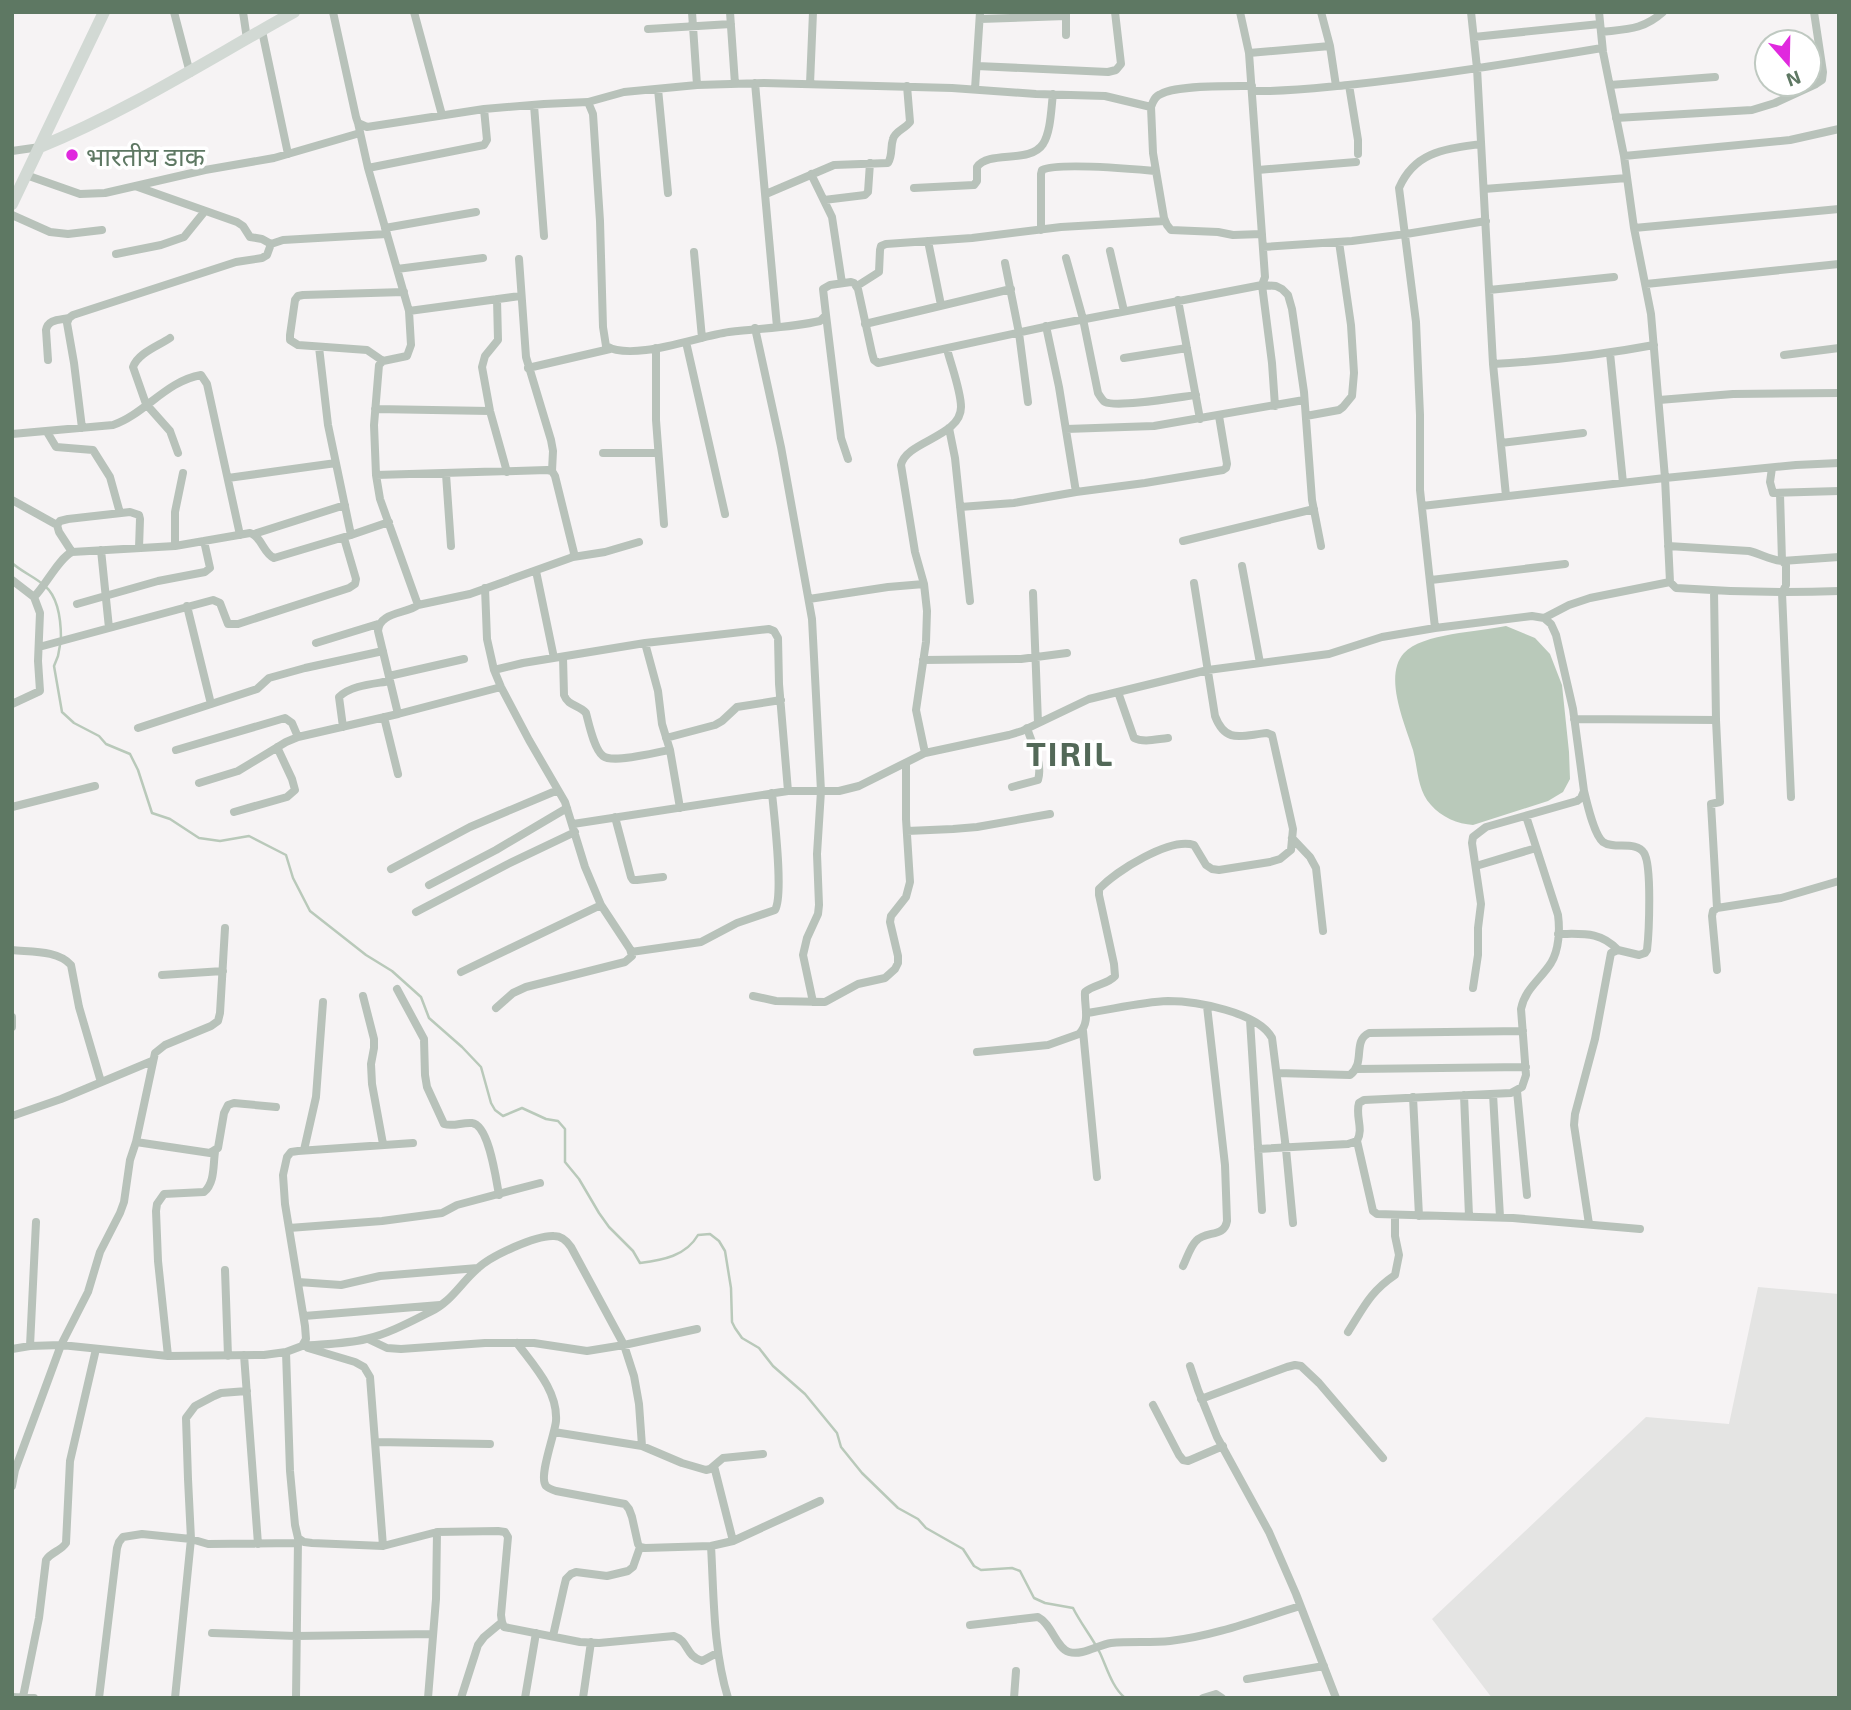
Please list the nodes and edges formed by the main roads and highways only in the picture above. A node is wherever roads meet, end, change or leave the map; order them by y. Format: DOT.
graph roads {
  1 [pos="104,12"];
  2 [pos="294,12"];
  3 [pos="40,147"];
  4 [pos="12,204"];
  1 -- 3 [label="main road"];
  2 -- 3 [label="main road"];
  3 -- 4 [label="main road"];
}
